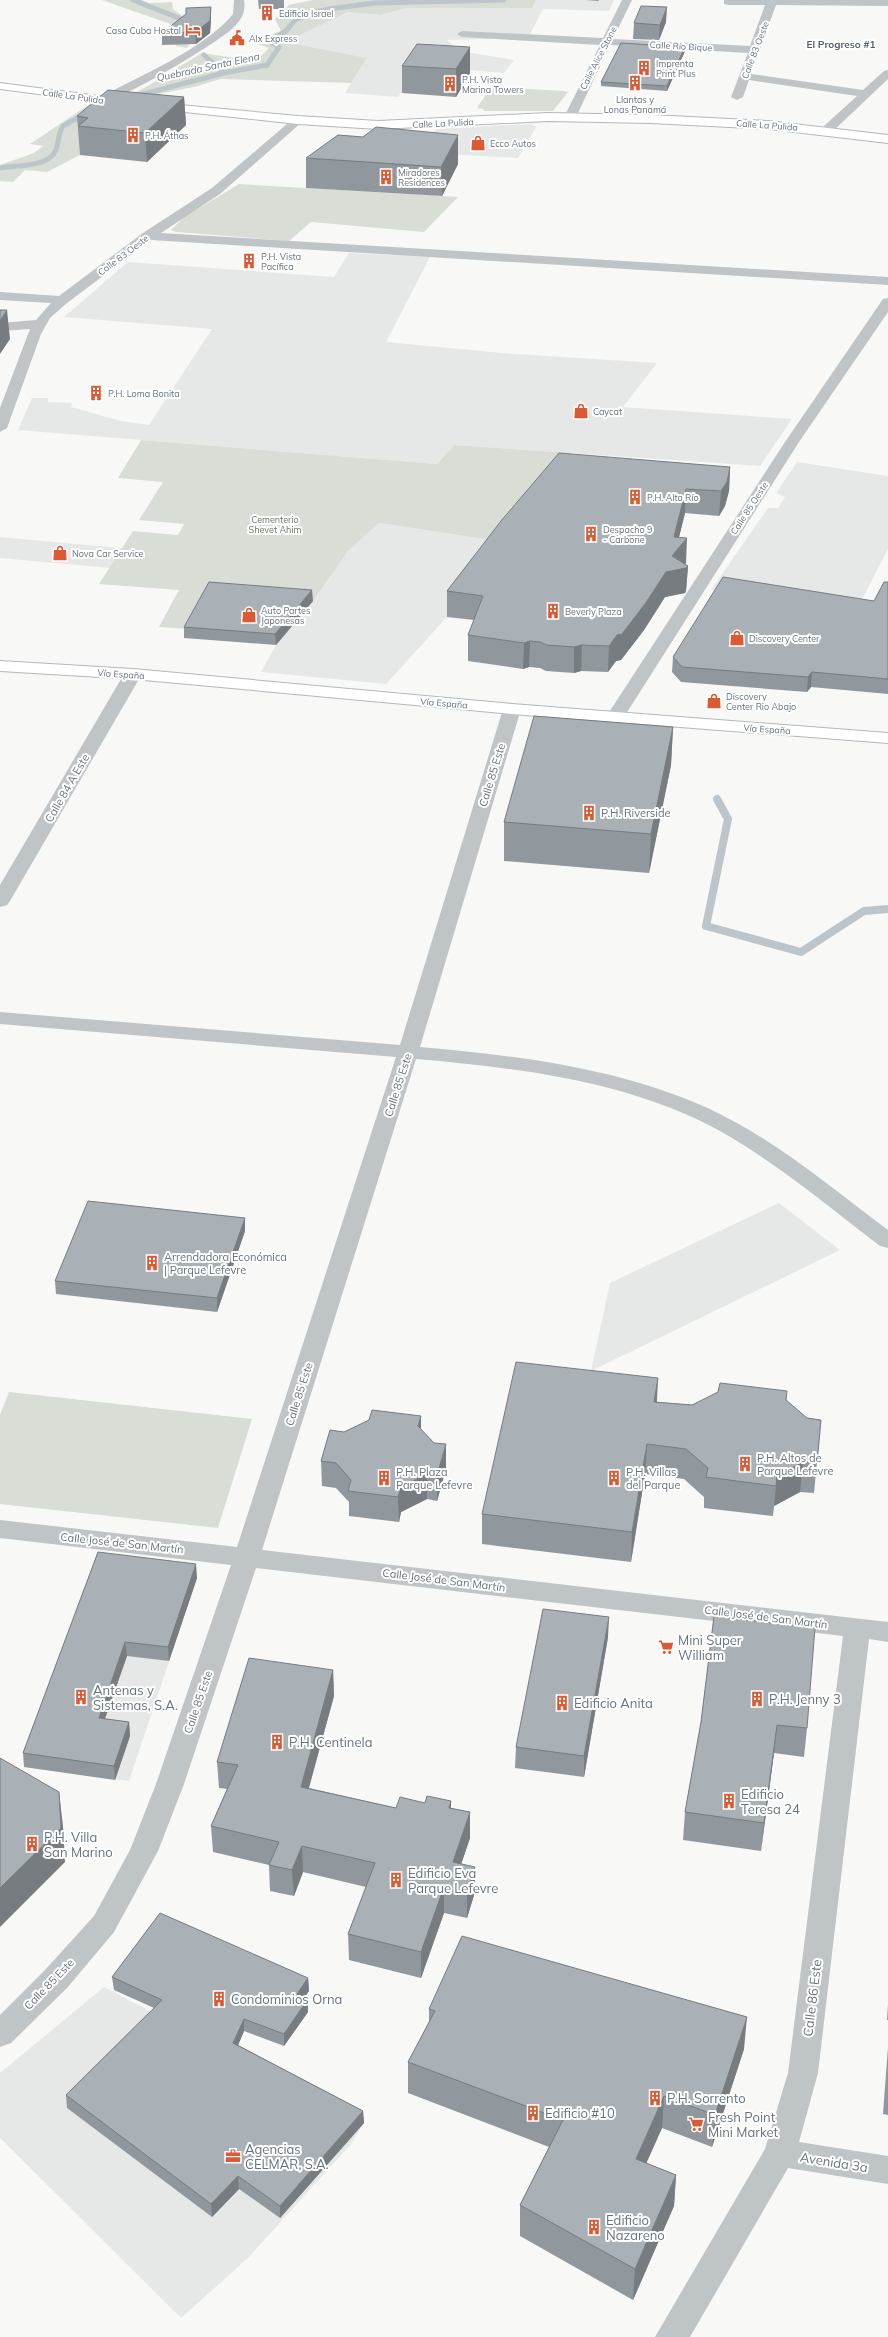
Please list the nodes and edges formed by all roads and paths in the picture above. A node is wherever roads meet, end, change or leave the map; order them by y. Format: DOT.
graph roads {
  1 [pos="239,0"];
  2 [pos="627,0"];
  3 [pos="728,2"];
  4 [pos="772,2"];
  5 [pos="845,2"];
  6 [pos="888,3"];
  7 [pos="462,34"];
  8 [pos="607,42"];
  9 [pos="756,50"];
  10 [pos="888,73"];
  11 [pos="745,76"];
  12 [pos="0,86"];
  13 [pos="866,94"];
  14 [pos="737,97"];
  15 [pos="103,100"];
  16 [pos="570,117"];
  17 [pos="298,120"];
  18 [pos="827,130"];
  19 [pos="888,139"];
  20 [pos="148,236"];
  21 [pos="888,281"];
  22 [pos="0,296"];
  23 [pos="62,300"];
  24 [pos="888,302"];
  25 [pos="39,324"];
  26 [pos="0,327"];
  27 [pos="0,428"];
  28 [pos="0,666"];
  29 [pos="133,674"];
  30 [pos="512,709"];
  31 [pos="615,717"];
  32 [pos="888,738"];
  33 [pos="0,901"];
  34 [pos="0,1018"];
  35 [pos="408,1052"];
  36 [pos="888,1241"];
  37 [pos="0,1529"];
  38 [pos="247,1557"];
  39 [pos="857,1629"];
  40 [pos="888,1632"];
  41 [pos="0,2034"];
  42 [pos="780,2153"];
  43 [pos="888,2170"];
  44 [pos="672,2337"];
  1 -- 15 [label="street"];
  2 -- 8 [label="street, Calle Alice Stone"];
  3 -- 4 [label="street"];
  4 -- 5 [label="street"];
  4 -- 9 [label="street, Calle 83 Oeste"];
  5 -- 6 [label="street"];
  7 -- 8 [label="street, Calle Río Bique"];
  8 -- 9 [label="street, Calle Río Bique"];
  8 -- 16 [label="street, Calle Alice Stone"];
  9 -- 11 [label="street, Calle 83 Oeste"];
  10 -- 13 [label="street"];
  11 -- 13 [label="street"];
  11 -- 14 [label="street, Calle 83 Oeste"];
  12 -- 15 [label="main road, Calle La Pulida"];
  13 -- 18 [label="street"];
  15 -- 17 [label="main road, Calle La Pulida"];
  16 -- 17 [label="main road, Calle La Pulida"];
  16 -- 18 [label="main road, Calle La Pulida"];
  17 -- 20 [label="street, Calle 83 Oeste"];
  18 -- 19 [label="main road, Calle La Pulida"];
  20 -- 21 [label="street"];
  20 -- 23 [label="street, Calle 83 Oeste"];
  22 -- 23 [label="street"];
  23 -- 25 [label="street, Calle 83 Oeste"];
  24 -- 31 [label="street, Calle 85 Oeste"];
  25 -- 26 [label="street"];
  25 -- 27 [label="street, Calle 83 Oeste"];
  28 -- 29 [label="main road, Vía España"];
  29 -- 30 [label="main road, Vía España"];
  29 -- 33 [label="street, Calle 84 A Este"];
  30 -- 31 [label="main road, Vía España"];
  30 -- 35 [label="street, Calle 85 Este"];
  31 -- 32 [label="main road, Vía España"];
  34 -- 35 [label="street"];
  35 -- 36 [label="street"];
  35 -- 38 [label="street, Calle 85 Este"];
  37 -- 38 [label="street, Calle José de San Martín"];
  38 -- 39 [label="street, Calle José de San Martín"];
  38 -- 41 [label="street, Calle 85 Este"];
  39 -- 40 [label="street, Calle José de San Martín"];
  39 -- 42 [label="street, Calle 86 Este"];
  42 -- 43 [label="street, Avenida 3a"];
  42 -- 44 [label="street, Calle 86 Este"];
}
